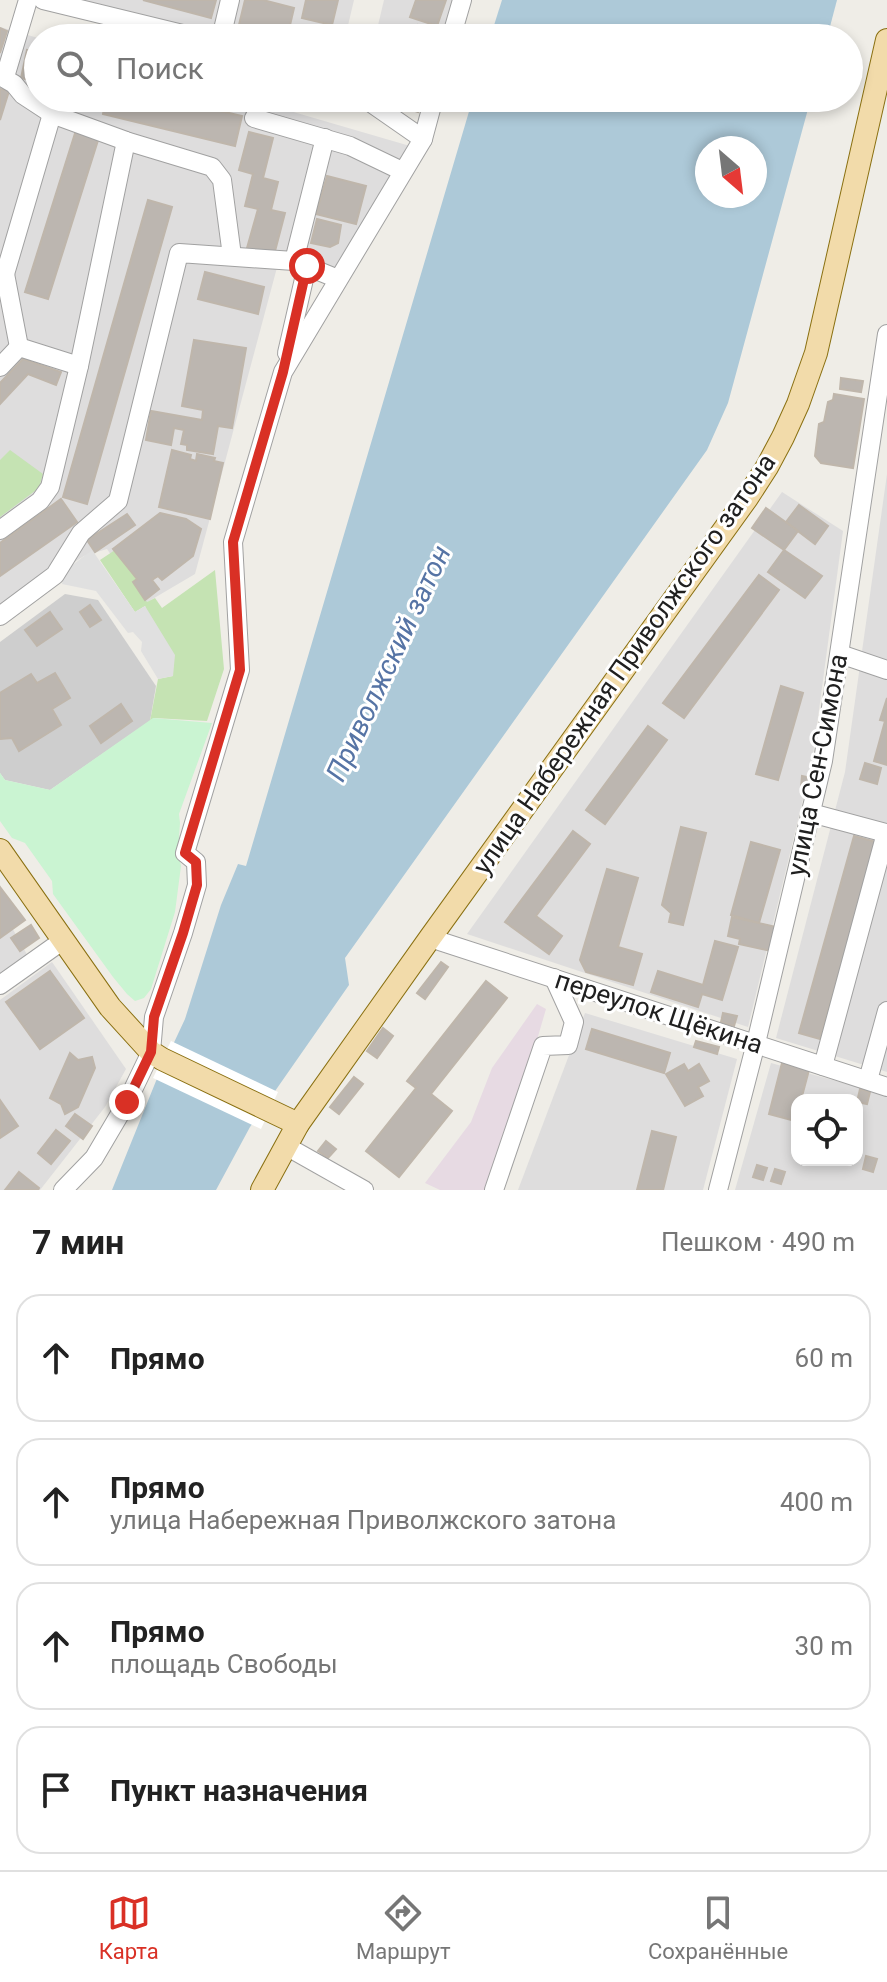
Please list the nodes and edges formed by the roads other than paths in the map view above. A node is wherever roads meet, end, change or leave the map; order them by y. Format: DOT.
graph roads {
  1 [pos="28,0"];
  2 [pos="43,0"];
  3 [pos="230,0"];
  4 [pos="462,0"];
  5 [pos="142,24"];
  6 [pos="224,24"];
  7 [pos="455,24"];
  8 [pos="887,40"];
  9 [pos="2,77"];
  10 [pos="24,96"];
  11 [pos="880,109"];
  12 [pos="49,112"];
  13 [pos="384,112"];
  14 [pos="430,112"];
  15 [pos="52,114"];
  16 [pos="254,118"];
  17 [pos="325,138"];
  18 [pos="423,139"];
  19 [pos="126,141"];
  20 [pos="402,171"];
  21 [pos="232,256"];
  22 [pos="301,263"];
  23 [pos="2,272"];
  24 [pos="338,279"];
  25 [pos="887,337"];
  26 [pos="19,347"];
  27 [pos="79,366"];
  28 [pos="0,367"];
  29 [pos="283,372"];
  30 [pos="878,459"];
  31 [pos="0,530"];
  32 [pos="0,616"];
  33 [pos="840,654"];
  34 [pos="887,670"];
  35 [pos="811,813"];
  36 [pos="1,855"];
  37 [pos="878,896"];
  38 [pos="430,938"];
  39 [pos="62,941"];
  40 [pos="554,978"];
  41 [pos="0,985"];
  42 [pos="887,1011"];
  43 [pos="756,1043"];
  44 [pos="157,1055"];
  45 [pos="823,1066"];
  46 [pos="868,1080"];
  47 [pos="887,1087"];
  48 [pos="298,1124"];
  49 [pos="286,1146"];
  50 [pos="63,1190"];
  51 [pos="262,1190"];
  52 [pos="364,1190"];
  53 [pos="494,1190"];
  54 [pos="718,1190"];
  1 -- 9 [label="street"];
  2 -- 5 [label="street"];
  3 -- 6 [label="street"];
  4 -- 7 [label="street"];
  8 -- 11 [label="main road, улица Набережная Приволжского затона"];
  9 -- 10 [label="street"];
  11 -- 38 [label="main road, улица Набережная Приволжского затона"];
  12 -- 15 [label="street"];
  13 -- 18 [label="street"];
  14 -- 18 [label="street"];
  15 -- 19 [label="street"];
  15 -- 23 [label="street"];
  16 -- 17 [label="street"];
  17 -- 20 [label="street"];
  17 -- 22 [label="street"];
  18 -- 20 [label="street"];
  19 -- 21 [label="street"];
  19 -- 27 [label="street"];
  20 -- 24 [label="street"];
  21 -- 22 [label="street"];
  21 -- 32 [label="street"];
  22 -- 24 [label="street"];
  22 -- 29 [label="street"];
  23 -- 26 [label="street"];
  24 -- 29 [label="street"];
  25 -- 30 [label="street, улица Сен-Симона"];
  26 -- 27 [label="street"];
  26 -- 28 [label="street"];
  27 -- 31 [label="street"];
  29 -- 44 [label="street"];
  30 -- 33 [label="street, улица Сен-Симона"];
  33 -- 34 [label="street"];
  33 -- 35 [label="street, улица Сен-Симона"];
  35 -- 37 [label="street"];
  35 -- 43 [label="street, улица Сен-Симона"];
  36 -- 39 [label="main road"];
  37 -- 45 [label="street"];
  38 -- 40 [label="street, переулок Щёкина"];
  38 -- 48 [label="main road, улица Набережная Приволжского затона"];
  39 -- 41 [label="street"];
  39 -- 44 [label="main road"];
  40 -- 43 [label="street, переулок Щёкина"];
  40 -- 53 [label="street"];
  42 -- 46 [label="street"];
  43 -- 45 [label="street, переулок Щёкина"];
  43 -- 54 [label="street, улица Сен-Симона"];
  44 -- 48 [label="main road"];
  44 -- 50 [label="street"];
  45 -- 46 [label="street, переулок Щёкина"];
  46 -- 47 [label="street, переулок Щёкина"];
  48 -- 49 [label="main road, улица Набережная Приволжского затона"];
  49 -- 51 [label="main road, улица Набережная Приволжского затона"];
  49 -- 52 [label="street"];
}
